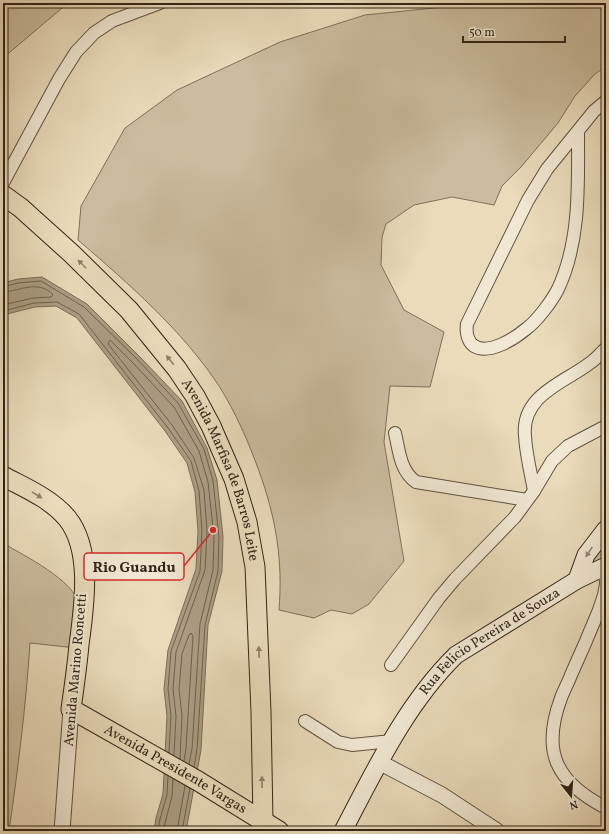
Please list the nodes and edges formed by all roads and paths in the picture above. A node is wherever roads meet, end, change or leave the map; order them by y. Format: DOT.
graph roads {
  1 [pos="160,3"];
  2 [pos="606,101"];
  3 [pos="578,131"];
  4 [pos="3,183"];
  5 [pos="3,195"];
  6 [pos="606,348"];
  7 [pos="606,426"];
  8 [pos="395,433"];
  9 [pos="3,476"];
  10 [pos="531,496"];
  11 [pos="606,528"];
  12 [pos="605,567"];
  13 [pos="577,580"];
  14 [pos="391,665"];
  15 [pos="71,709"];
  16 [pos="305,721"];
  17 [pos="392,742"];
  18 [pos="379,762"];
  19 [pos="606,808"];
  20 [pos="263,821"];
  21 [pos="62,831"];
  22 [pos="279,831"];
  23 [pos="344,831"];
  24 [pos="498,831"];
  1 -- 4 [label="street"];
  2 -- 3 [label="street"];
  3 -- 3 [label="street"];
  20 -- 5 [label="main road, Avenida Marfisa de Barros Leite, one-way"];
  6 -- 10 [label="street"];
  7 -- 10 [label="street"];
  8 -- 10 [label="street"];
  9 -- 15 [label="main road, Avenida Marino Roncetti, one-way"];
  10 -- 14 [label="street"];
  11 -- 13 [label="main road, one-way"];
  12 -- 13 [label="main road, Rua Felicio Pereira de Souza"];
  12 -- 19 [label="street"];
  13 -- 17 [label="main road, Rua Felicio Pereira de Souza"];
  15 -- 20 [label="main road, Avenida Presidente Vargas"];
  15 -- 21 [label="street, Avenida Marino Roncetti"];
  16 -- 17 [label="street"];
  17 -- 18 [label="main road, Rua Felicio Pereira de Souza"];
  18 -- 23 [label="main road, Rua Felicio Pereira de Souza"];
  18 -- 24 [label="street"];
  20 -- 22 [label="main road, Avenida Presidente Vargas"];
}
